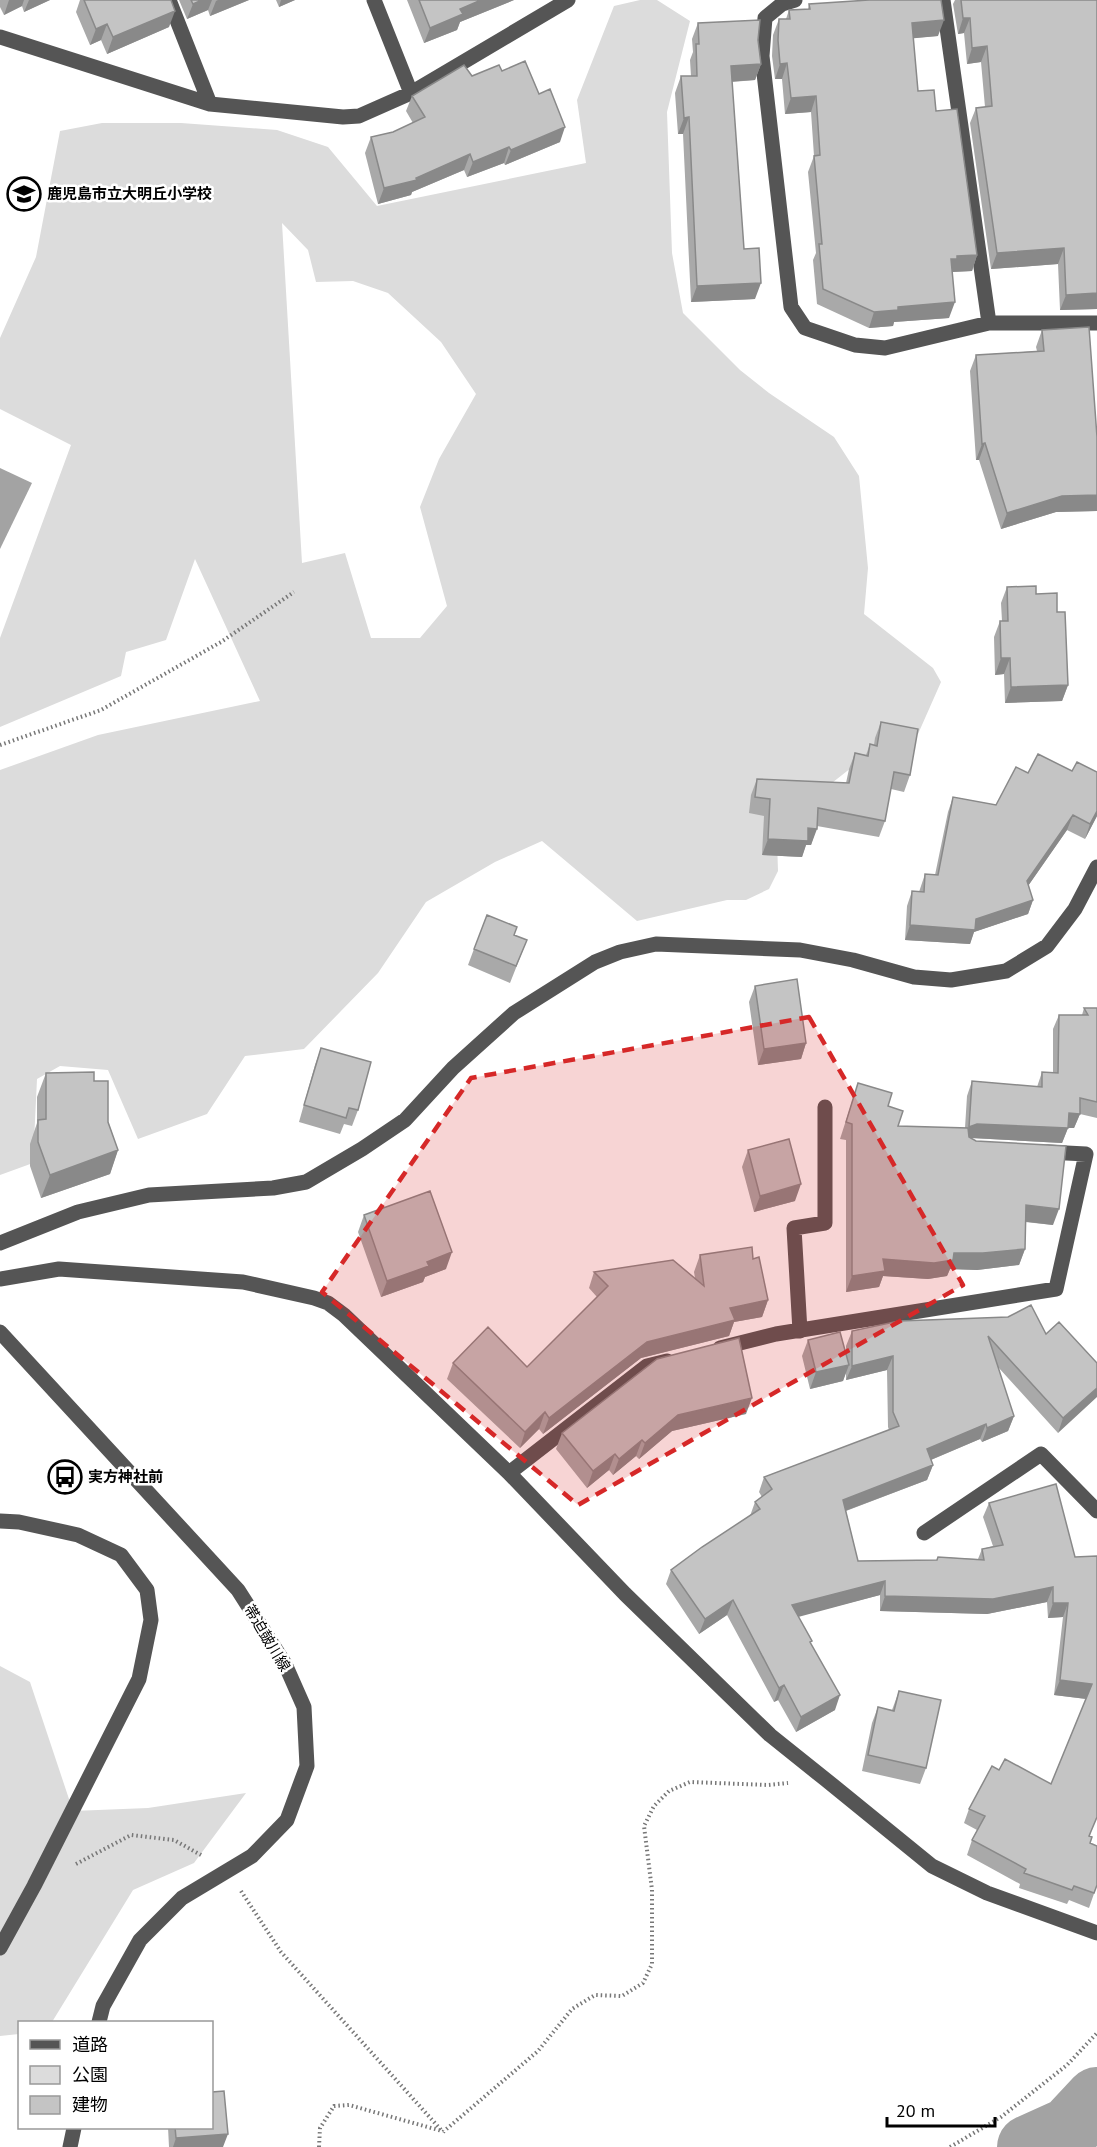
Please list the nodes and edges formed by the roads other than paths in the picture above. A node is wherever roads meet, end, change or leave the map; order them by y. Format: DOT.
graph roads {
  1 [pos="169,0"];
  2 [pos="374,0"];
  3 [pos="568,0"];
  4 [pos="795,0"];
  5 [pos="943,0"];
  6 [pos="0,37"];
  7 [pos="411,93"];
  8 [pos="210,104"];
  9 [pos="989,323"];
  10 [pos="1097,323"];
  11 [pos="1097,867"];
  12 [pos="825,1107"];
  13 [pos="1029,1151"];
  14 [pos="0,1243"];
  15 [pos="0,1279"];
  16 [pos="800,1330"];
  17 [pos="0,1332"];
  18 [pos="701,1353"];
  19 [pos="679,1358"];
  20 [pos="509,1473"];
  21 [pos="1097,1511"];
  22 [pos="0,1521"];
  23 [pos="924,1533"];
  24 [pos="1096,1932"];
  25 [pos="0,1948"];
  26 [pos="99,2021"];
  27 [pos="74,2129"];
  28 [pos="70,2147"];
  1 -- 8 [label="street"];
  2 -- 7 [label="street"];
  3 -- 7 [label="street"];
  4 -- 9 [label="street"];
  5 -- 9 [label="street"];
  6 -- 8 [label="street"];
  7 -- 8 [label="street"];
  9 -- 10 [label="street"];
  11 -- 14 [label="street"];
  12 -- 16 [label="street"];
  13 -- 16 [label="street"];
  15 -- 20 [label="street"];
  16 -- 18 [label="street"];
  17 -- 26 [label="street, 帯迫皷川線"];
  19 -- 20 [label="street"];
  20 -- 24 [label="street"];
  21 -- 23 [label="street"];
  22 -- 25 [label="street"];
  27 -- 28 [label="street"];
}
